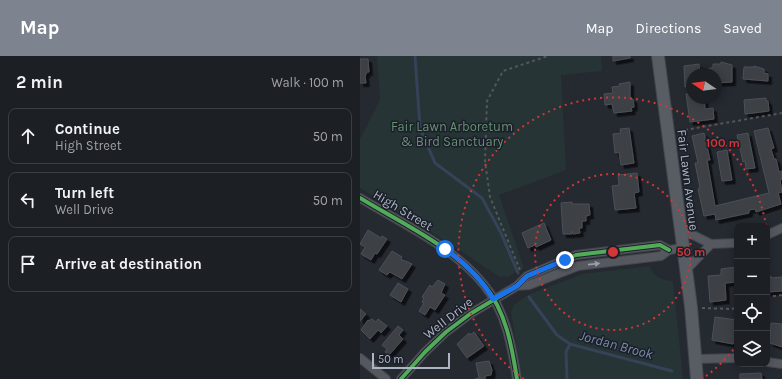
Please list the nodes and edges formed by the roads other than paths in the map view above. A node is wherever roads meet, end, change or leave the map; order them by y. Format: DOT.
graph roads {
  1 [pos="658,56"];
  2 [pos="360,198"];
  3 [pos="681,228"];
  4 [pos="782,228"];
  5 [pos="770,234"];
  6 [pos="734,243"];
  7 [pos="711,244"];
  8 [pos="683,248"];
  9 [pos="686,270"];
  10 [pos="493,299"];
  11 [pos="360,358"];
  12 [pos="734,358"];
  13 [pos="695,359"];
  14 [pos="770,362"];
  15 [pos="782,364"];
  16 [pos="386,379"];
  17 [pos="401,379"];
  18 [pos="517,379"];
  19 [pos="697,379"];
  1 -- 3 [label="main road, Fair Lawn Avenue"];
  2 -- 10 [label="street, High Street"];
  3 -- 7 [label="street"];
  3 -- 8 [label="main road, Fair Lawn Avenue"];
  4 -- 5 [label="street"];
  6 -- 7 [label="street"];
  7 -- 9 [label="street"];
  8 -- 9 [label="main road, Fair Lawn Avenue"];
  8 -- 10 [label="street, Well Drive"];
  9 -- 13 [label="main road, Fair Lawn Avenue"];
  10 -- 17 [label="street, Well Drive"];
  10 -- 18 [label="street, High Street"];
  11 -- 16 [label="street"];
  12 -- 13 [label="street"];
  13 -- 19 [label="main road, Fair Lawn Avenue"];
  14 -- 15 [label="street"];
}
